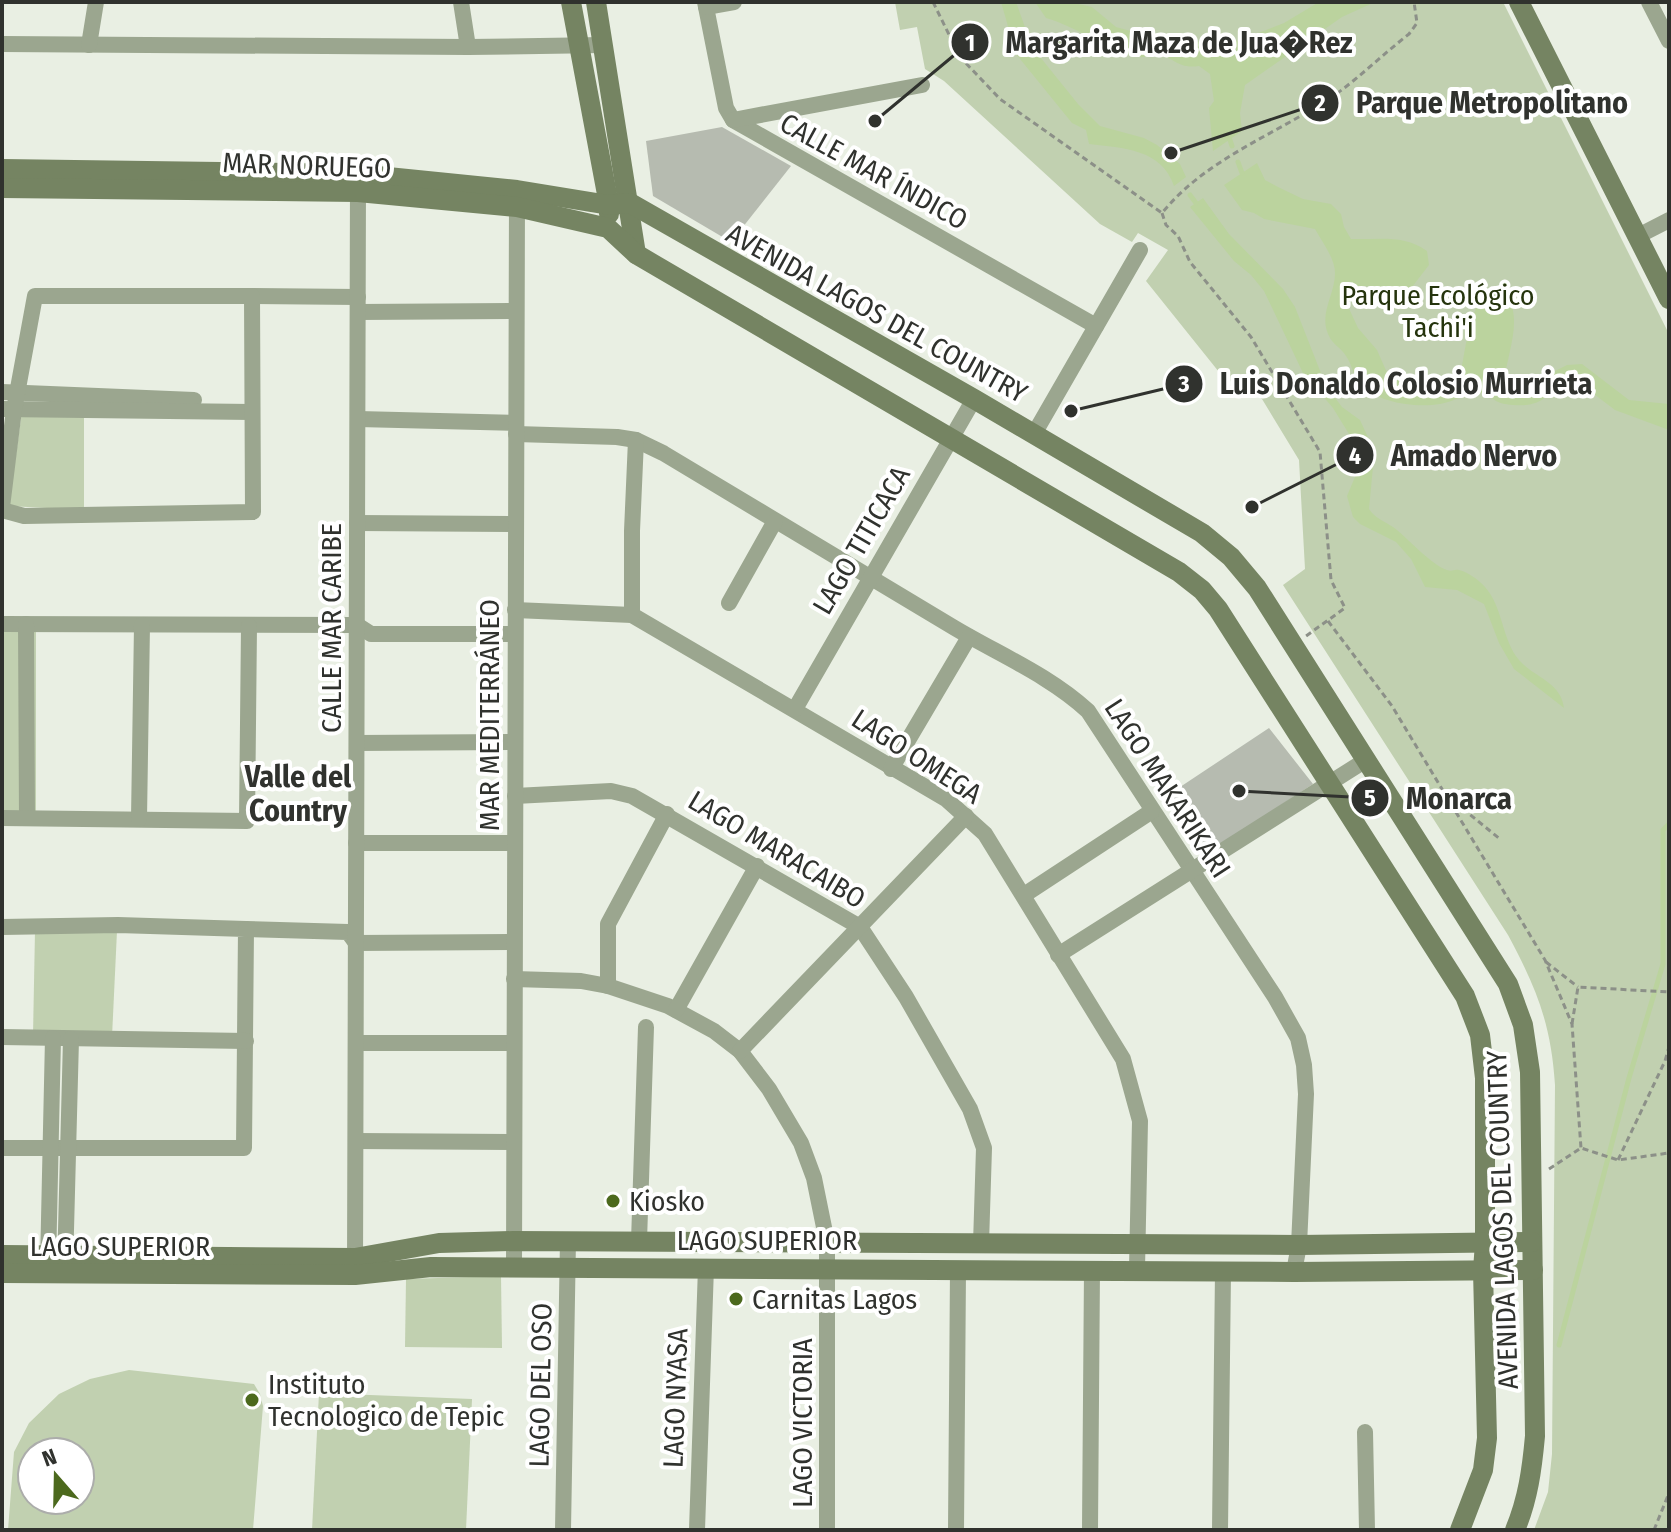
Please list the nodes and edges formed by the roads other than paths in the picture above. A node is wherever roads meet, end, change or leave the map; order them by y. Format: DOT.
graph roads {
  1 [pos="96,2"];
  2 [pos="461,2"];
  3 [pos="571,2"];
  4 [pos="596,2"];
  5 [pos="734,2"];
  6 [pos="1519,2"];
  7 [pos="1649,2"];
  8 [pos="705,4"];
  9 [pos="1669,41"];
  10 [pos="2,44"];
  11 [pos="89,45"];
  12 [pos="578,45"];
  13 [pos="603,45"];
  14 [pos="468,47"];
  15 [pos="922,85"];
  16 [pos="733,120"];
  17 [pos="2,169"];
  18 [pos="358,183"];
  19 [pos="2,188"];
  20 [pos="517,199"];
  21 [pos="630,203"];
  22 [pos="609,205"];
  23 [pos="1669,220"];
  24 [pos="608,228"];
  25 [pos="1636,237"];
  26 [pos="1140,250"];
  27 [pos="636,254"];
  28 [pos="252,296"];
  29 [pos="1669,299"];
  30 [pos="358,304"];
  31 [pos="516,311"];
  32 [pos="1096,326"];
  33 [pos="974,399"];
  34 [pos="9,401"];
  35 [pos="252,406"];
  36 [pos="358,419"];
  37 [pos="516,429"];
  38 [pos="1034,434"];
  39 [pos="951,437"];
  40 [pos="636,440"];
  41 [pos="2,508"];
  42 [pos="775,521"];
  43 [pos="357,523"];
  44 [pos="516,524"];
  45 [pos="869,577"];
  46 [pos="729,603"];
  47 [pos="515,610"];
  48 [pos="632,615"];
  49 [pos="2,624"];
  50 [pos="26,624"];
  51 [pos="142,625"];
  52 [pos="357,625"];
  53 [pos="249,626"];
  54 [pos="515,634"];
  55 [pos="969,637"];
  56 [pos="795,709"];
  57 [pos="515,742"];
  58 [pos="357,743"];
  59 [pos="1366,760"];
  60 [pos="891,769"];
  61 [pos="1329,784"];
  62 [pos="515,796"];
  63 [pos="1152,811"];
  64 [pos="667,814"];
  65 [pos="966,816"];
  66 [pos="2,818"];
  67 [pos="27,818"];
  68 [pos="139,819"];
  69 [pos="356,843"];
  70 [pos="515,843"];
  71 [pos="757,866"];
  72 [pos="1191,871"];
  73 [pos="1024,895"];
  74 [pos="2,927"];
  75 [pos="860,927"];
  76 [pos="246,929"];
  77 [pos="514,942"];
  78 [pos="356,943"];
  79 [pos="1058,955"];
  80 [pos="514,979"];
  81 [pos="608,986"];
  82 [pos="676,1010"];
  83 [pos="646,1027"];
  84 [pos="2,1037"];
  85 [pos="53,1038"];
  86 [pos="71,1039"];
  87 [pos="246,1041"];
  88 [pos="356,1043"];
  89 [pos="514,1043"];
  90 [pos="740,1051"];
  91 [pos="356,1141"];
  92 [pos="514,1142"];
  93 [pos="50,1147"];
  94 [pos="2,1148"];
  95 [pos="68,1149"];
  96 [pos="568,1240"];
  97 [pos="513,1241"];
  98 [pos="639,1241"];
  99 [pos="827,1242"];
  100 [pos="1532,1242"];
  101 [pos="1485,1243"];
  102 [pos="981,1244"];
  103 [pos="1136,1244"];
  104 [pos="1299,1245"];
  105 [pos="2,1255"];
  106 [pos="57,1265"];
  107 [pos="514,1266"];
  108 [pos="355,1267"];
  109 [pos="567,1267"];
  110 [pos="706,1267"];
  111 [pos="829,1268"];
  112 [pos="1092,1269"];
  113 [pos="1137,1269"];
  114 [pos="958,1270"];
  115 [pos="1483,1270"];
  116 [pos="1533,1270"];
  117 [pos="1223,1271"];
  118 [pos="1294,1272"];
  119 [pos="2,1273"];
  120 [pos="1365,1432"];
  121 [pos="563,1530"];
  122 [pos="697,1530"];
  123 [pos="827,1530"];
  124 [pos="956,1530"];
  125 [pos="1090,1530"];
  126 [pos="1220,1530"];
  127 [pos="1367,1530"];
  128 [pos="1460,1530"];
  129 [pos="1515,1530"];
  1 -- 11 [label="street"];
  2 -- 14 [label="street"];
  3 -- 12 [label="street"];
  4 -- 13 [label="street"];
  5 -- 8 [label="street"];
  6 -- 25 [label="street"];
  7 -- 9 [label="street"];
  8 -- 16 [label="street"];
  10 -- 11 [label="street"];
  11 -- 14 [label="street"];
  12 -- 13 [label="street"];
  12 -- 14 [label="street"];
  12 -- 22 [label="street"];
  13 -- 21 [label="street"];
  15 -- 16 [label="street"];
  16 -- 32 [label="street, CALLE MAR ÍNDICO"];
  17 -- 18 [label="street, MAR NORUEGO"];
  18 -- 19 [label="street, MAR NORUEGO"];
  18 -- 20 [label="street, MAR NORUEGO"];
  18 -- 30 [label="street, CALLE MAR CARIBE"];
  20 -- 22 [label="street, MAR NORUEGO"];
  20 -- 24 [label="street, MAR NORUEGO"];
  20 -- 31 [label="street, MAR MEDITERRÁNEO"];
  21 -- 22 [label="street"];
  21 -- 27 [label="street"];
  21 -- 33 [label="street, AVENIDA LAGOS DEL COUNTRY"];
  22 -- 24 [label="street"];
  23 -- 25 [label="street"];
  24 -- 27 [label="street, AVENIDA LAGOS DEL COUNTRY"];
  25 -- 29 [label="street"];
  26 -- 32 [label="street"];
  27 -- 39 [label="street, AVENIDA LAGOS DEL COUNTRY"];
  28 -- 30 [label="street"];
  28 -- 34 [label="street"];
  28 -- 35 [label="street"];
  30 -- 31 [label="street"];
  30 -- 36 [label="street, CALLE MAR CARIBE"];
  31 -- 37 [label="street, MAR MEDITERRÁNEO"];
  32 -- 38 [label="street"];
  33 -- 38 [label="street, AVENIDA LAGOS DEL COUNTRY"];
  33 -- 39 [label="street, LAGO TITICACA"];
  34 -- 35 [label="street"];
  34 -- 41 [label="street"];
  35 -- 41 [label="street"];
  36 -- 37 [label="street, LAGO MAKARIKARI"];
  36 -- 43 [label="street, CALLE MAR CARIBE"];
  37 -- 40 [label="street, LAGO MAKARIKARI"];
  37 -- 44 [label="street, MAR MEDITERRÁNEO"];
  38 -- 59 [label="street, AVENIDA LAGOS DEL COUNTRY"];
  39 -- 45 [label="street, LAGO TITICACA"];
  39 -- 61 [label="street, AVENIDA LAGOS DEL COUNTRY"];
  40 -- 42 [label="street, LAGO MAKARIKARI"];
  40 -- 48 [label="street"];
  42 -- 45 [label="street, LAGO MAKARIKARI"];
  42 -- 46 [label="street"];
  43 -- 44 [label="street"];
  43 -- 52 [label="street, CALLE MAR CARIBE"];
  44 -- 47 [label="street, MAR MEDITERRÁNEO"];
  45 -- 55 [label="street, LAGO MAKARIKARI"];
  45 -- 56 [label="street, LAGO TITICACA"];
  47 -- 48 [label="street, LAGO OMEGA"];
  47 -- 54 [label="street, MAR MEDITERRÁNEO"];
  48 -- 56 [label="street, LAGO OMEGA"];
  49 -- 50 [label="street"];
  50 -- 51 [label="street"];
  50 -- 67 [label="street"];
  51 -- 53 [label="street"];
  51 -- 68 [label="street"];
  52 -- 53 [label="street"];
  52 -- 54 [label="street"];
  52 -- 58 [label="street, CALLE MAR CARIBE"];
  53 -- 68 [label="street"];
  54 -- 57 [label="street, MAR MEDITERRÁNEO"];
  55 -- 60 [label="street"];
  55 -- 63 [label="street, LAGO MAKARIKARI"];
  56 -- 60 [label="street, LAGO OMEGA"];
  57 -- 58 [label="street"];
  57 -- 62 [label="street, MAR MEDITERRÁNEO"];
  58 -- 69 [label="street, CALLE MAR CARIBE"];
  59 -- 61 [label="street"];
  59 -- 100 [label="street, AVENIDA LAGOS DEL COUNTRY"];
  60 -- 65 [label="street, LAGO OMEGA"];
  61 -- 72 [label="street"];
  61 -- 101 [label="street, AVENIDA LAGOS DEL COUNTRY"];
  62 -- 64 [label="street, LAGO MARACAIBO"];
  62 -- 70 [label="street, MAR MEDITERRÁNEO"];
  63 -- 72 [label="street, LAGO MAKARIKARI"];
  63 -- 73 [label="street"];
  64 -- 71 [label="street, LAGO MARACAIBO"];
  64 -- 81 [label="street"];
  65 -- 73 [label="street, LAGO OMEGA"];
  65 -- 75 [label="street"];
  66 -- 67 [label="street"];
  67 -- 68 [label="street"];
  69 -- 70 [label="street"];
  69 -- 78 [label="street, CALLE MAR CARIBE"];
  70 -- 77 [label="street, MAR MEDITERRÁNEO"];
  71 -- 75 [label="street, LAGO MARACAIBO"];
  71 -- 82 [label="street"];
  72 -- 79 [label="street"];
  72 -- 104 [label="street, LAGO MAKARIKARI"];
  73 -- 79 [label="street, LAGO OMEGA"];
  74 -- 76 [label="street"];
  75 -- 90 [label="street"];
  75 -- 102 [label="street, LAGO MARACAIBO"];
  76 -- 78 [label="street"];
  76 -- 87 [label="street"];
  77 -- 78 [label="street"];
  77 -- 80 [label="street, MAR MEDITERRÁNEO"];
  78 -- 88 [label="street, CALLE MAR CARIBE"];
  79 -- 103 [label="street, LAGO OMEGA"];
  80 -- 81 [label="street, LAGO VICTORIA"];
  80 -- 89 [label="street, MAR MEDITERRÁNEO"];
  81 -- 82 [label="street, LAGO VICTORIA"];
  82 -- 90 [label="street, LAGO VICTORIA"];
  83 -- 98 [label="street"];
  84 -- 85 [label="street"];
  85 -- 86 [label="street"];
  85 -- 93 [label="street"];
  86 -- 87 [label="street"];
  86 -- 95 [label="street"];
  87 -- 95 [label="street"];
  88 -- 89 [label="street"];
  88 -- 91 [label="street, CALLE MAR CARIBE"];
  89 -- 92 [label="street, MAR MEDITERRÁNEO"];
  90 -- 99 [label="street, LAGO VICTORIA"];
  91 -- 92 [label="street"];
  91 -- 108 [label="street, CALLE MAR CARIBE"];
  92 -- 97 [label="street, MAR MEDITERRÁNEO"];
  93 -- 94 [label="street"];
  93 -- 95 [label="street"];
  93 -- 106 [label="street"];
  95 -- 106 [label="street"];
  96 -- 97 [label="street, LAGO SUPERIOR"];
  96 -- 98 [label="street, LAGO SUPERIOR"];
  96 -- 109 [label="street, LAGO DEL OSO"];
  97 -- 107 [label="street, MAR MEDITERRÁNEO"];
  97 -- 108 [label="street, LAGO SUPERIOR"];
  98 -- 99 [label="street, LAGO SUPERIOR"];
  99 -- 102 [label="street, LAGO SUPERIOR"];
  99 -- 111 [label="street, LAGO VICTORIA"];
  100 -- 101 [label="street, LAGO SUPERIOR"];
  100 -- 116 [label="street, AVENIDA LAGOS DEL COUNTRY"];
  101 -- 104 [label="street, LAGO SUPERIOR"];
  101 -- 115 [label="street, AVENIDA LAGOS DEL COUNTRY"];
  102 -- 103 [label="street, LAGO SUPERIOR"];
  103 -- 104 [label="street, LAGO SUPERIOR"];
  103 -- 113 [label="street, LAGO OMEGA"];
  104 -- 118 [label="street, LAGO MAKARIKARI"];
  105 -- 106 [label="street, LAGO SUPERIOR"];
  106 -- 108 [label="street, LAGO SUPERIOR"];
  106 -- 119 [label="street, LAGO SUPERIOR"];
  107 -- 108 [label="street, LAGO SUPERIOR"];
  107 -- 109 [label="street, LAGO SUPERIOR"];
  109 -- 110 [label="street, LAGO SUPERIOR"];
  109 -- 121 [label="street, LAGO DEL OSO"];
  110 -- 111 [label="street, LAGO SUPERIOR"];
  110 -- 122 [label="street, LAGO NYASA"];
  111 -- 114 [label="street, LAGO SUPERIOR"];
  111 -- 123 [label="street, LAGO VICTORIA"];
  112 -- 113 [label="street, LAGO SUPERIOR"];
  112 -- 114 [label="street, LAGO SUPERIOR"];
  112 -- 125 [label="street"];
  113 -- 117 [label="street, LAGO SUPERIOR"];
  114 -- 124 [label="street"];
  115 -- 116 [label="street, LAGO SUPERIOR"];
  115 -- 118 [label="street, LAGO SUPERIOR"];
  115 -- 128 [label="street, AVENIDA LAGOS DEL COUNTRY"];
  116 -- 129 [label="street, AVENIDA LAGOS DEL COUNTRY"];
  117 -- 118 [label="street, LAGO SUPERIOR"];
  117 -- 126 [label="street"];
  120 -- 127 [label="street"];
}
